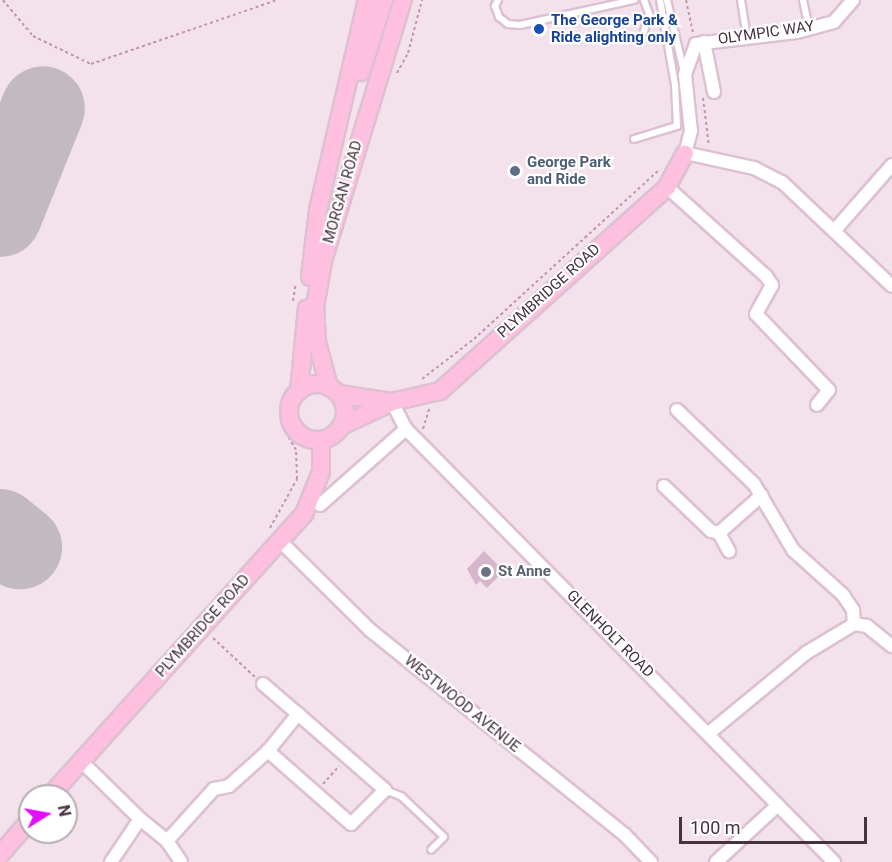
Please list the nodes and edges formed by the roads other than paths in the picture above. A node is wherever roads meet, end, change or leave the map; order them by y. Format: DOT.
graph roads {
  1 [pos="367,0"];
  2 [pos="384,0"];
  3 [pos="402,0"];
  4 [pos="498,0"];
  5 [pos="634,0"];
  6 [pos="644,0"];
  7 [pos="660,0"];
  8 [pos="667,0"];
  9 [pos="741,0"];
  10 [pos="803,0"];
  11 [pos="853,0"];
  12 [pos="809,28"];
  13 [pos="644,32"];
  14 [pos="747,37"];
  15 [pos="700,43"];
  16 [pos="685,75"];
  17 [pos="714,92"];
  18 [pos="634,139"];
  19 [pos="335,147"];
  20 [pos="686,153"];
  21 [pos="892,165"];
  22 [pos="672,180"];
  23 [pos="834,231"];
  24 [pos="892,286"];
  25 [pos="299,391"];
  26 [pos="334,391"];
  27 [pos="392,402"];
  28 [pos="818,405"];
  29 [pos="677,410"];
  30 [pos="341,426"];
  31 [pos="406,429"];
  32 [pos="321,440"];
  33 [pos="664,486"];
  34 [pos="762,495"];
  35 [pos="320,505"];
  36 [pos="719,533"];
  37 [pos="279,540"];
  38 [pos="729,551"];
  39 [pos="854,624"];
  40 [pos="892,646"];
  41 [pos="262,684"];
  42 [pos="298,714"];
  43 [pos="709,733"];
  44 [pos="268,751"];
  45 [pos="80,760"];
  46 [pos="60,784"];
  47 [pos="385,790"];
  48 [pos="778,805"];
  49 [pos="140,819"];
  50 [pos="18,834"];
  51 [pos="167,841"];
  52 [pos="431,849"];
  53 [pos="0,855"];
  54 [pos="111,862"];
  55 [pos="181,862"];
  56 [pos="651,862"];
  57 [pos="716,862"];
  58 [pos="834,862"];
  1 -- 19 [label="main road, MORGAN ROAD"];
  2 -- 19 [label="main road, MORGAN ROAD"];
  3 -- 26 [label="main road, MORGAN ROAD"];
  4 -- 5 [label="lane"];
  6 -- 13 [label="lane"];
  7 -- 18 [label="lane"];
  8 -- 16 [label="lane"];
  9 -- 14 [label="lane"];
  10 -- 12 [label="lane"];
  11 -- 12 [label="street, OLYMPIC WAY"];
  12 -- 14 [label="street, OLYMPIC WAY"];
  14 -- 15 [label="street, OLYMPIC WAY"];
  15 -- 16 [label="street"];
  15 -- 17 [label="street, OLYMPIC WAY"];
  16 -- 20 [label="street"];
  19 -- 25 [label="main road, MORGAN ROAD"];
  20 -- 22 [label="main road, PLYMBRIDGE ROAD"];
  20 -- 23 [label="street"];
  21 -- 23 [label="street"];
  22 -- 27 [label="main road, PLYMBRIDGE ROAD"];
  22 -- 28 [label="street"];
  23 -- 24 [label="street"];
  25 -- 26 [label="main road, PLYMBRIDGE ROAD"];
  25 -- 32 [label="main road"];
  26 -- 27 [label="main road, PLYMBRIDGE ROAD"];
  26 -- 30 [label="main road"];
  27 -- 30 [label="main road, PLYMBRIDGE ROAD"];
  27 -- 31 [label="street, GLENHOLT ROAD"];
  29 -- 34 [label="street"];
  30 -- 32 [label="main road, PLYMBRIDGE ROAD"];
  31 -- 35 [label="street"];
  31 -- 43 [label="street, GLENHOLT ROAD"];
  32 -- 37 [label="main road, PLYMBRIDGE ROAD"];
  33 -- 36 [label="street"];
  34 -- 36 [label="street"];
  34 -- 39 [label="street"];
  36 -- 38 [label="street"];
  37 -- 45 [label="main road, PLYMBRIDGE ROAD"];
  37 -- 56 [label="street, WESTWOOD AVENUE"];
  39 -- 40 [label="street"];
  39 -- 43 [label="street"];
  41 -- 42 [label="street"];
  42 -- 44 [label="street"];
  42 -- 47 [label="street"];
  43 -- 48 [label="street, GLENHOLT ROAD"];
  44 -- 47 [label="street"];
  44 -- 51 [label="street"];
  45 -- 46 [label="main road, PLYMBRIDGE ROAD"];
  45 -- 49 [label="street"];
  47 -- 52 [label="lane"];
  48 -- 57 [label="street"];
  48 -- 58 [label="street, GLENHOLT ROAD"];
  49 -- 51 [label="street"];
  49 -- 54 [label="street"];
  50 -- 53 [label="main road"];
  51 -- 55 [label="street"];
}
